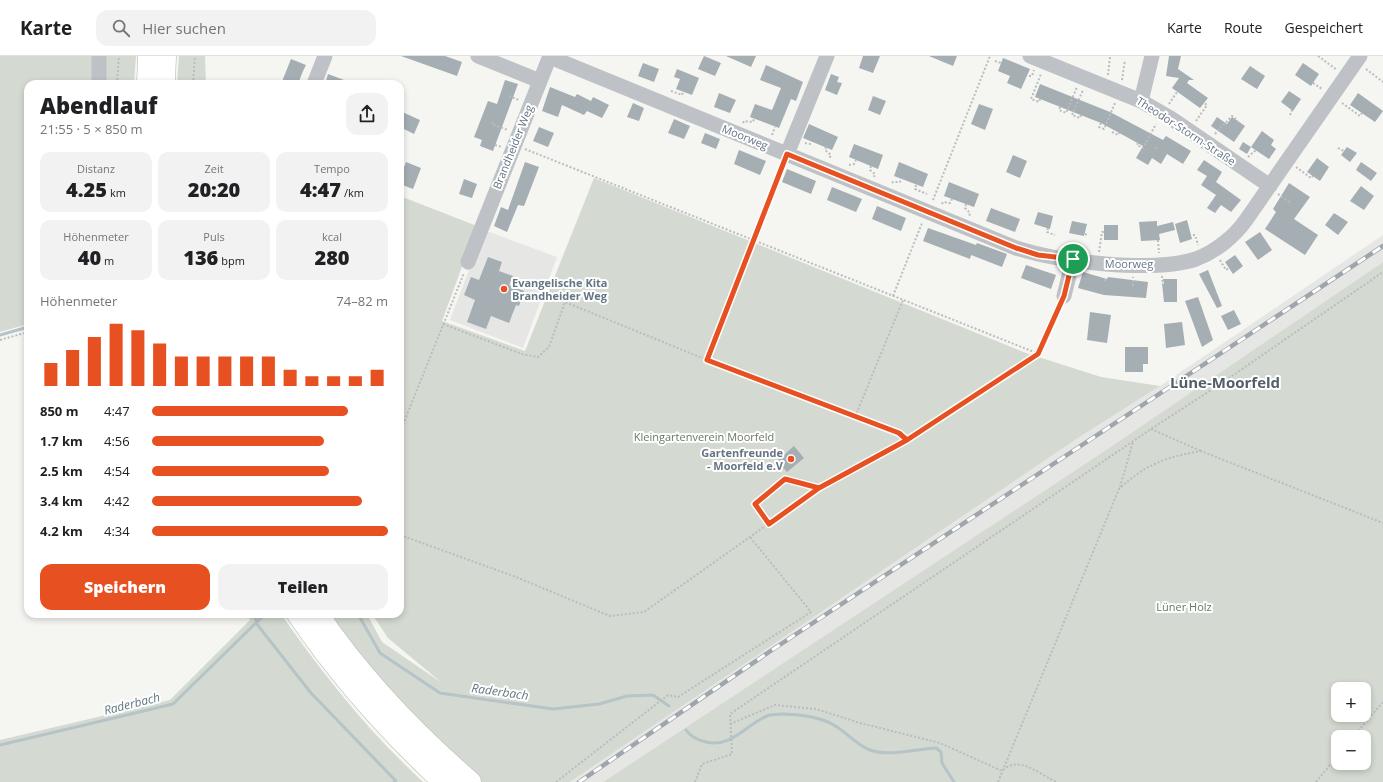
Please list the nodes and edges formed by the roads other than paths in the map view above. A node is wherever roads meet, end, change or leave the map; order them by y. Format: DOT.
graph roads {
  1 [pos="99,56"];
  2 [pos="149,56"];
  3 [pos="165,56"];
  4 [pos="325,56"];
  5 [pos="478,56"];
  6 [pos="550,56"];
  7 [pos="827,56"];
  8 [pos="1030,56"];
  9 [pos="1152,56"];
  10 [pos="1358,59"];
  11 [pos="99,80"];
  12 [pos="148,80"];
  13 [pos="164,80"];
  14 [pos="316,80"];
  15 [pos="540,81"];
  16 [pos="1141,101"];
  17 [pos="787,154"];
  18 [pos="1269,187"];
  19 [pos="1073,259"];
  20 [pos="468,262"];
  21 [pos="1064,296"];
  22 [pos="301,618"];
  23 [pos="321,618"];
  24 [pos="444,782"];
  25 [pos="470,782"];
  1 -- 11 [label="street"];
  2 -- 12 [label="highway"];
  3 -- 13 [label="highway"];
  4 -- 14 [label="street"];
  5 -- 15 [label="street"];
  6 -- 15 [label="street, Brandheider Weg"];
  6 -- 17 [label="street, Moorweg"];
  7 -- 17 [label="street"];
  8 -- 16 [label="street, Theodor-Storm-Straße"];
  9 -- 16 [label="street"];
  10 -- 18 [label="street, Moorweg"];
  15 -- 20 [label="street, Brandheider Weg"];
  16 -- 18 [label="street, Theodor-Storm-Straße"];
  17 -- 19 [label="street, Moorweg"];
  18 -- 19 [label="street, Moorweg"];
  19 -- 21 [label="street"];
  22 -- 24 [label="highway"];
  23 -- 25 [label="highway"];
}
